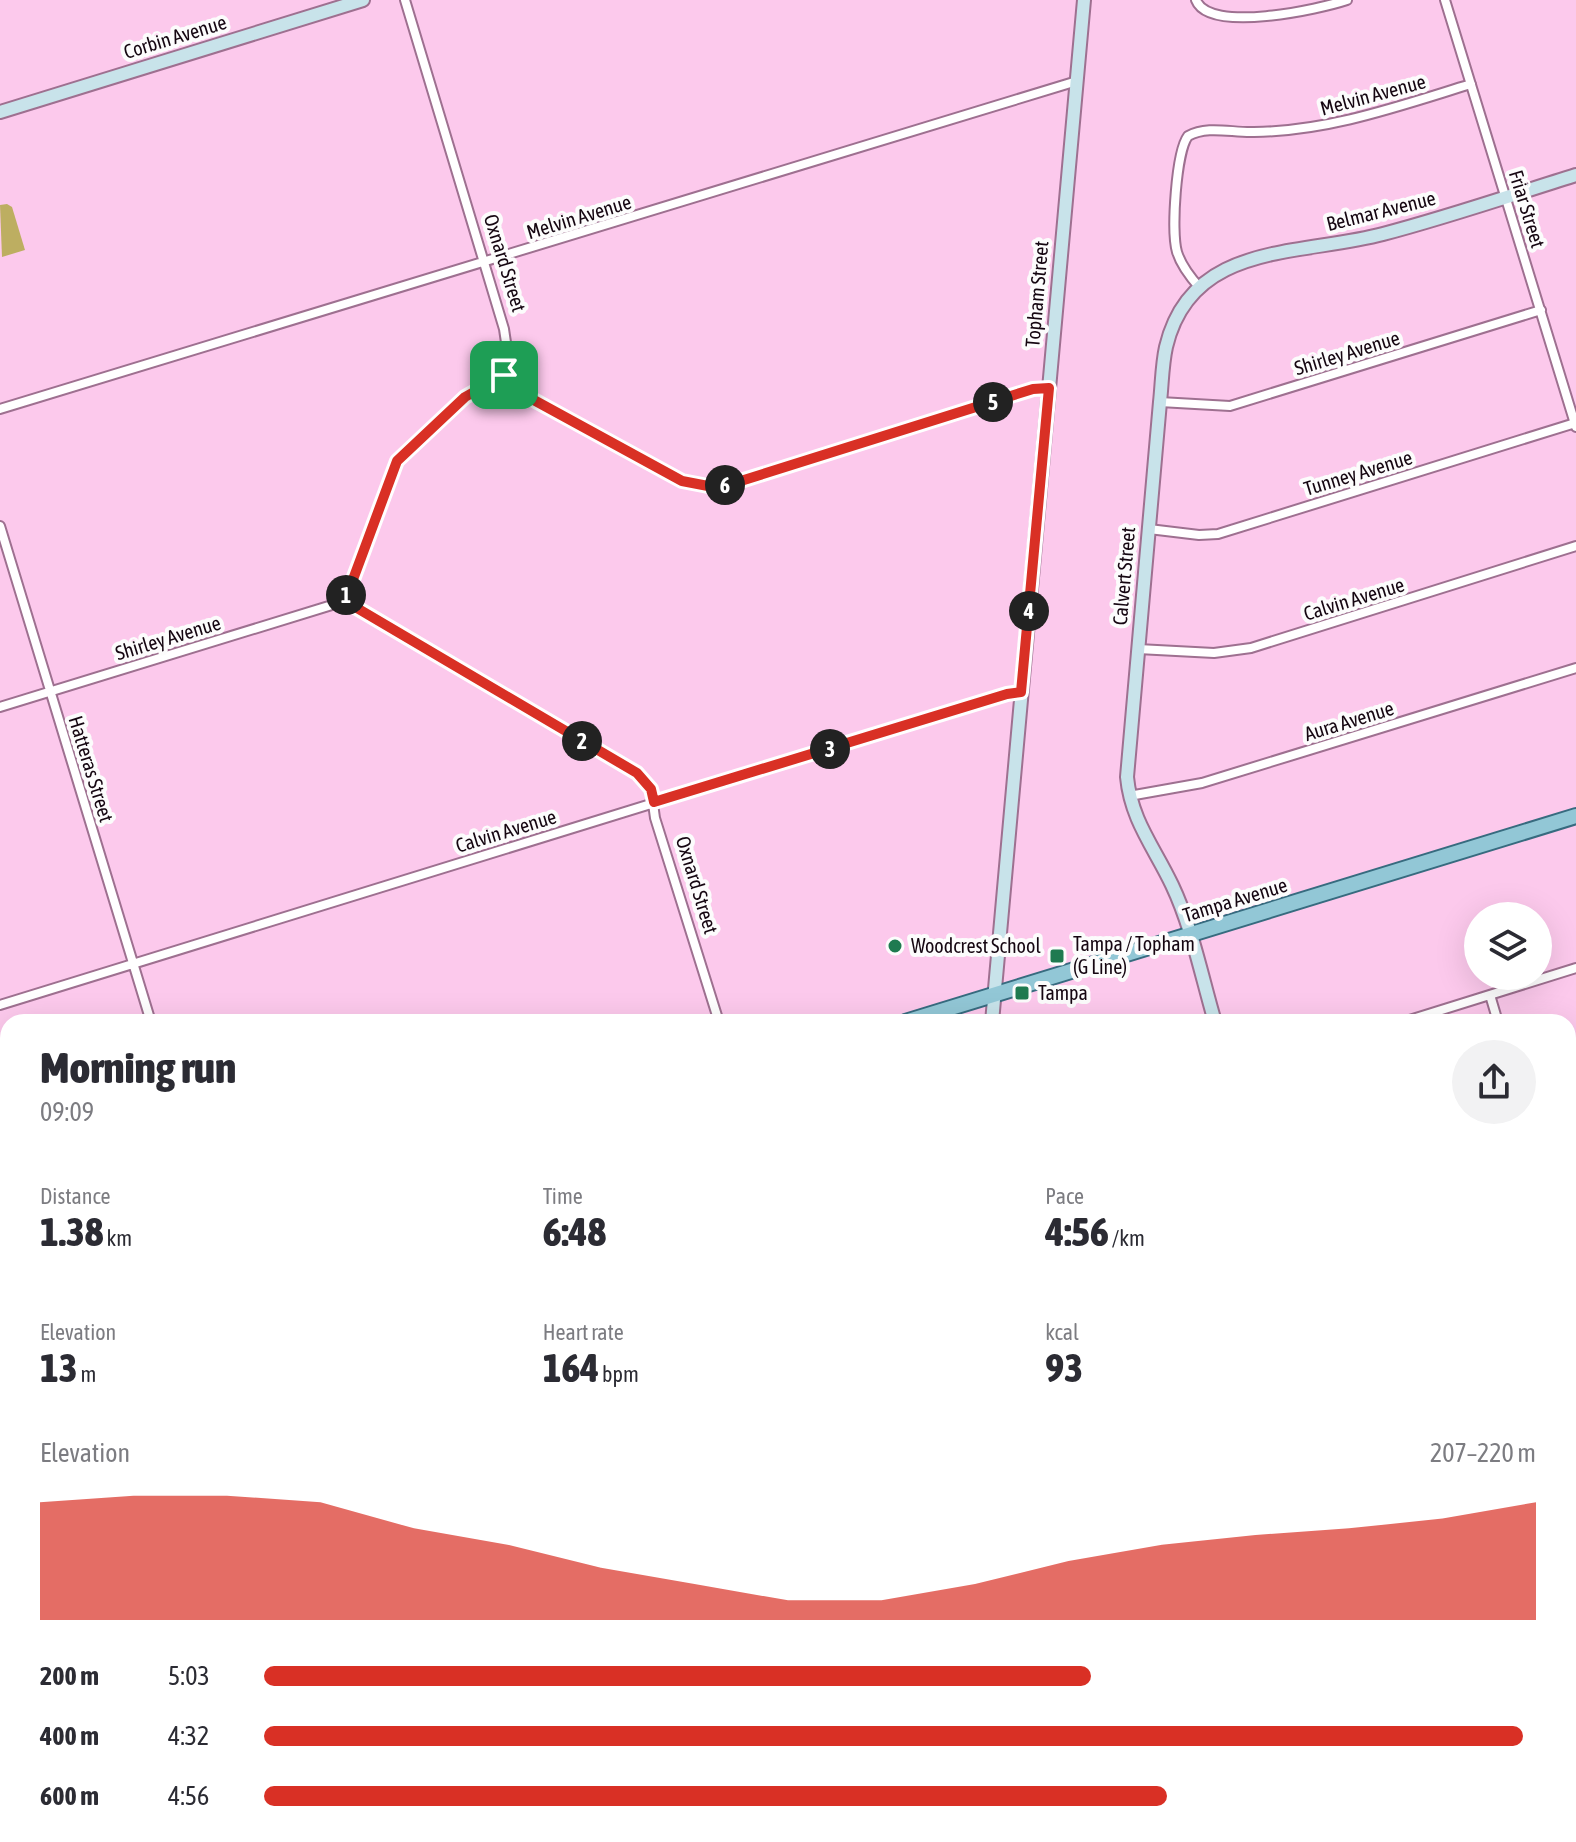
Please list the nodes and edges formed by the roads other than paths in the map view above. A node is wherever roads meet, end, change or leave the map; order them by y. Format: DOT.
graph roads {
  1 [pos="363,0"];
  2 [pos="405,0"];
  3 [pos="1084,0"];
  4 [pos="1196,0"];
  5 [pos="1347,0"];
  6 [pos="1445,0"];
  7 [pos="1077,81"];
  8 [pos="1471,84"];
  9 [pos="0,112"];
  10 [pos="1576,175"];
  11 [pos="1507,196"];
  12 [pos="484,263"];
  13 [pos="1200,288"];
  14 [pos="1541,310"];
  15 [pos="504,375"];
  16 [pos="1049,388"];
  17 [pos="1160,402"];
  18 [pos="0,409"];
  19 [pos="1575,425"];
  20 [pos="0,526"];
  21 [pos="1149,529"];
  22 [pos="1576,546"];
  23 [pos="345,601"];
  24 [pos="1138,649"];
  25 [pos="1576,668"];
  26 [pos="51,691"];
  27 [pos="1021,692"];
  28 [pos="0,707"];
  29 [pos="1129,796"];
  30 [pos="654,802"];
  31 [pos="1576,816"];
  32 [pos="1188,936"];
  33 [pos="133,964"];
  34 [pos="1576,968"];
  35 [pos="994,995"];
  36 [pos="1490,995"];
  37 [pos="0,1005"];
  38 [pos="149,1014"];
  39 [pos="716,1014"];
  40 [pos="931,1014"];
  41 [pos="993,1014"];
  42 [pos="1212,1014"];
  43 [pos="1429,1014"];
  44 [pos="1496,1014"];
  1 -- 9 [label="main road, Corbin Avenue"];
  2 -- 12 [label="street, Oxnard Street"];
  3 -- 7 [label="main road, Topham Street"];
  4 -- 5 [label="street"];
  6 -- 8 [label="street, Friar Street"];
  7 -- 12 [label="street, Melvin Avenue"];
  7 -- 16 [label="main road, Topham Street"];
  8 -- 11 [label="street, Friar Street"];
  8 -- 13 [label="street, Melvin Avenue"];
  10 -- 11 [label="main road, Belmar Avenue"];
  11 -- 13 [label="main road, Belmar Avenue"];
  11 -- 14 [label="street, Friar Street"];
  12 -- 15 [label="street, Oxnard Street"];
  12 -- 18 [label="street, Melvin Avenue"];
  13 -- 17 [label="main road, Calvert Street"];
  14 -- 17 [label="street, Shirley Avenue"];
  14 -- 19 [label="street, Friar Street"];
  15 -- 16 [label="street"];
  15 -- 23 [label="street"];
  16 -- 27 [label="main road, Topham Street"];
  17 -- 21 [label="main road, Calvert Street"];
  19 -- 21 [label="street, Tunney Avenue"];
  20 -- 26 [label="street, Hatteras Street"];
  21 -- 24 [label="main road, Calvert Street"];
  22 -- 24 [label="street, Calvin Avenue"];
  23 -- 26 [label="street, Shirley Avenue"];
  23 -- 30 [label="street, Oxnard Street"];
  24 -- 29 [label="main road, Calvert Street"];
  25 -- 29 [label="street, Aura Avenue"];
  26 -- 28 [label="street, Shirley Avenue"];
  26 -- 33 [label="street, Hatteras Street"];
  27 -- 30 [label="street, Calvin Avenue"];
  27 -- 35 [label="main road, Topham Street"];
  29 -- 32 [label="main road, Calvert Street"];
  30 -- 33 [label="street, Calvin Avenue"];
  30 -- 39 [label="street, Oxnard Street"];
  31 -- 32 [label="main road, Tampa Avenue"];
  32 -- 35 [label="main road, Tampa Avenue"];
  32 -- 42 [label="main road, Calvert Street"];
  33 -- 37 [label="street, Calvin Avenue"];
  33 -- 38 [label="street, Hatteras Street"];
  34 -- 36 [label="street"];
  35 -- 40 [label="main road, Tampa Avenue"];
  35 -- 41 [label="main road, Topham Street"];
  36 -- 43 [label="street"];
  36 -- 44 [label="street"];
}
